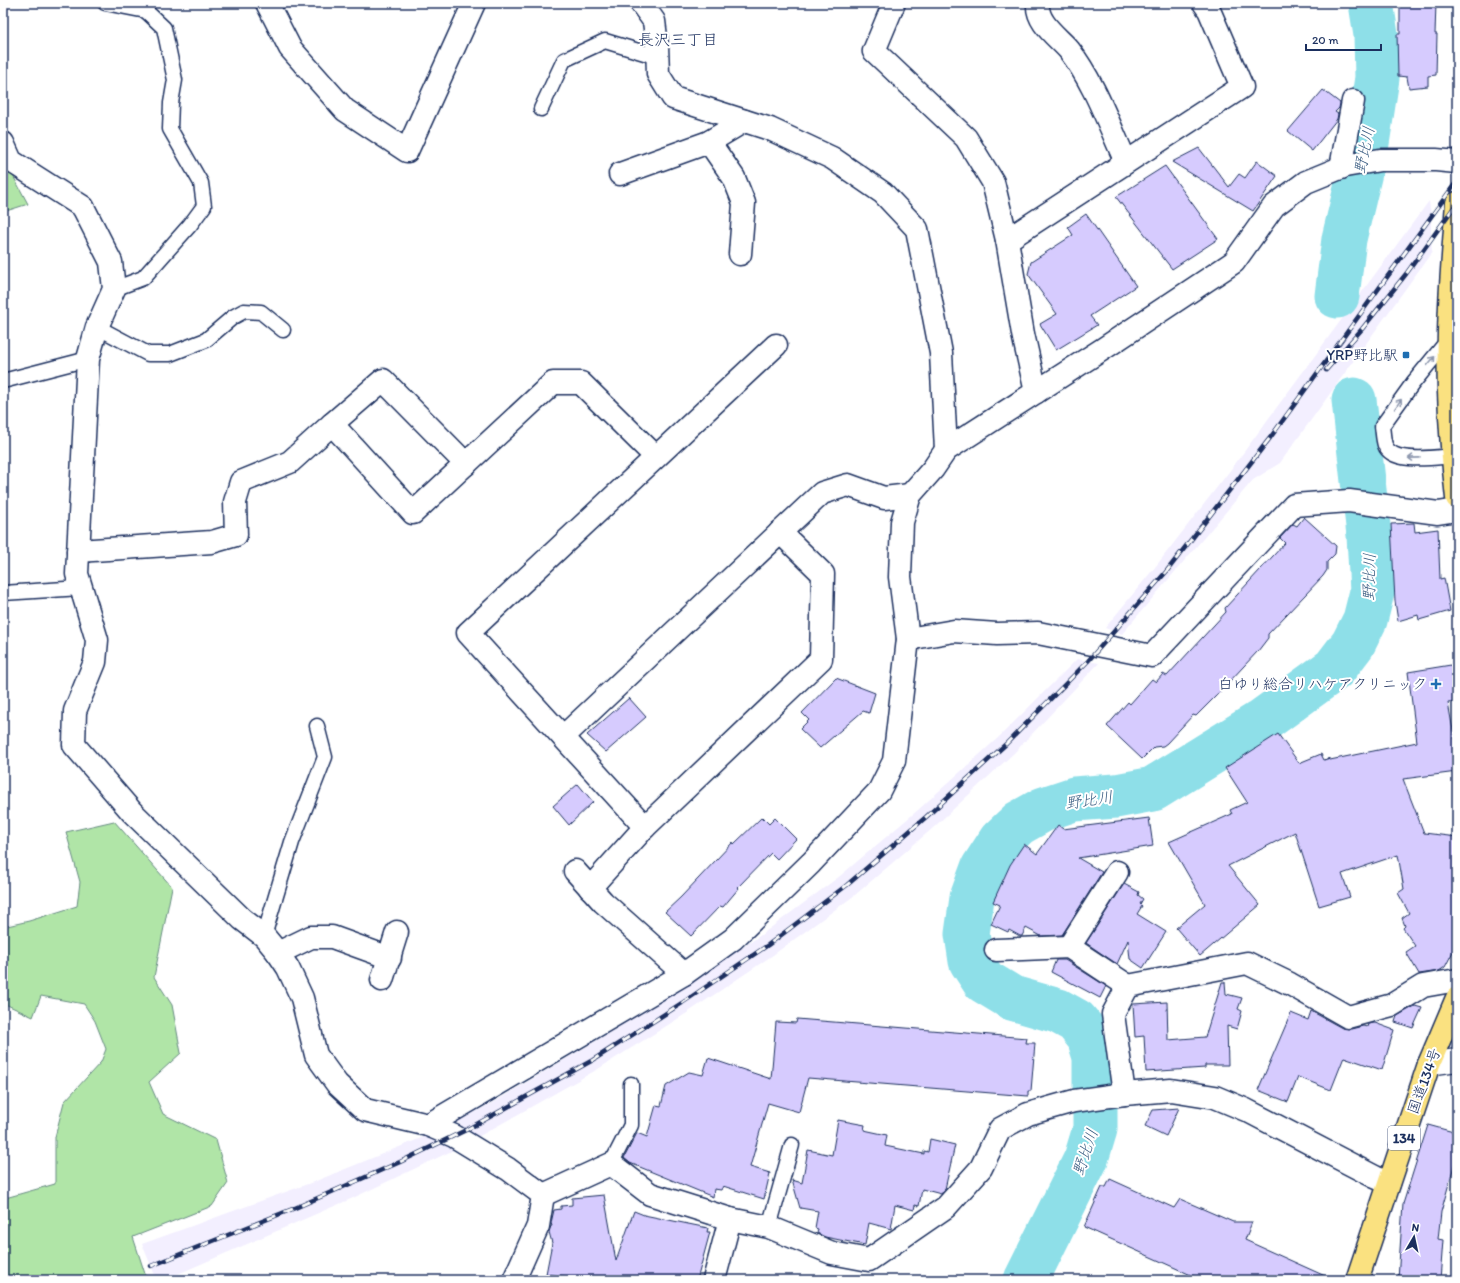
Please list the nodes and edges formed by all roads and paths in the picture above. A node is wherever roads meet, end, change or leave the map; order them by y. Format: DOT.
graph roads {
  1 [pos="105,3"];
  2 [pos="267,3"];
  3 [pos="474,3"];
  4 [pos="641,3"];
  5 [pos="894,3"];
  6 [pos="1038,3"];
  7 [pos="1204,3"];
  8 [pos="658,57"];
  9 [pos="1353,101"];
  10 [pos="541,109"];
  11 [pos="744,121"];
  12 [pos="709,142"];
  13 [pos="3,143"];
  14 [pos="1126,162"];
  15 [pos="1457,162"];
  16 [pos="1343,167"];
  17 [pos="620,174"];
  18 [pos="1457,203"];
  19 [pos="1006,240"];
  20 [pos="740,254"];
  21 [pos="114,289"];
  22 [pos="97,327"];
  23 [pos="283,330"];
  24 [pos="1453,338"];
  25 [pos="776,345"];
  26 [pos="88,359"];
  27 [pos="3,381"];
  28 [pos="1453,389"];
  29 [pos="1036,392"];
  30 [pos="332,424"];
  31 [pos="946,450"];
  32 [pos="1453,456"];
  33 [pos="656,457"];
  34 [pos="466,464"];
  35 [pos="910,495"];
  36 [pos="1457,498"];
  37 [pos="1457,510"];
  38 [pos="780,532"];
  39 [pos="78,551"];
  40 [pos="81,588"];
  41 [pos="3,593"];
  42 [pos="908,639"];
  43 [pos="317,726"];
  44 [pos="563,737"];
  45 [pos="645,827"];
  46 [pos="575,871"];
  47 [pos="1116,872"];
  48 [pos="590,888"];
  49 [pos="398,932"];
  50 [pos="264,936"];
  51 [pos="1069,948"];
  52 [pos="996,950"];
  53 [pos="278,953"];
  54 [pos="390,958"];
  55 [pos="684,974"];
  56 [pos="382,980"];
  57 [pos="1457,980"];
  58 [pos="1128,986"];
  59 [pos="1457,998"];
  60 [pos="1457,1060"];
  61 [pos="1429,1064"];
  62 [pos="631,1084"];
  63 [pos="1117,1095"];
  64 [pos="428,1125"];
  65 [pos="792,1145"];
  66 [pos="611,1164"];
  67 [pos="1389,1183"];
  68 [pos="542,1195"];
  69 [pos="730,1219"];
  70 [pos="769,1227"];
  71 [pos="514,1280"];
  72 [pos="714,1280"];
  73 [pos="1357,1280"];
  1 -- 21 [label="lane"];
  2 -- 3 [label="street"];
  4 -- 8 [label="street"];
  5 -- 19 [label="street"];
  6 -- 14 [label="street"];
  7 -- 14 [label="street"];
  8 -- 10 [label="lane"];
  8 -- 11 [label="street"];
  9 -- 16 [label="street"];
  11 -- 12 [label="street"];
  11 -- 31 [label="street"];
  12 -- 17 [label="street"];
  12 -- 20 [label="street"];
  13 -- 21 [label="street"];
  14 -- 19 [label="street"];
  15 -- 16 [label="street"];
  16 -- 29 [label="street"];
  18 -- 24 [label="main road"];
  19 -- 29 [label="street"];
  21 -- 22 [label="street"];
  22 -- 23 [label="lane"];
  22 -- 26 [label="street"];
  24 -- 28 [label="main road"];
  32 -- 24 [label="lane, one-way"];
  25 -- 33 [label="street"];
  26 -- 27 [label="lane"];
  26 -- 39 [label="street"];
  28 -- 32 [label="main road"];
  29 -- 31 [label="street"];
  30 -- 34 [label="street"];
  30 -- 34 [label="street"];
  30 -- 39 [label="street"];
  31 -- 35 [label="street"];
  32 -- 36 [label="main road"];
  33 -- 34 [label="street"];
  33 -- 44 [label="street"];
  35 -- 38 [label="street"];
  35 -- 42 [label="street"];
  37 -- 42 [label="street"];
  38 -- 44 [label="street"];
  38 -- 45 [label="street"];
  39 -- 40 [label="street"];
  40 -- 41 [label="lane"];
  40 -- 50 [label="street"];
  42 -- 55 [label="street"];
  43 -- 50 [label="lane"];
  44 -- 45 [label="street"];
  45 -- 48 [label="street"];
  46 -- 48 [label="street"];
  47 -- 51 [label="street"];
  48 -- 55 [label="street"];
  49 -- 54 [label="street"];
  50 -- 53 [label="street"];
  51 -- 52 [label="street"];
  51 -- 58 [label="street"];
  53 -- 54 [label="street"];
  53 -- 64 [label="street"];
  54 -- 56 [label="street"];
  55 -- 64 [label="street"];
  57 -- 58 [label="street"];
  58 -- 63 [label="street"];
  59 -- 61 [label="main road, 国道134号 / 134"];
  60 -- 61 [label="street"];
  61 -- 67 [label="main road, 国道134号 / 134"];
  62 -- 66 [label="lane"];
  63 -- 67 [label="street"];
  63 -- 70 [label="street"];
  64 -- 68 [label="street"];
  65 -- 70 [label="lane"];
  66 -- 68 [label="street"];
  66 -- 69 [label="street"];
  67 -- 73 [label="main road, 国道134号 / 134"];
  68 -- 71 [label="street"];
  69 -- 70 [label="street"];
  69 -- 72 [label="street"];
}
